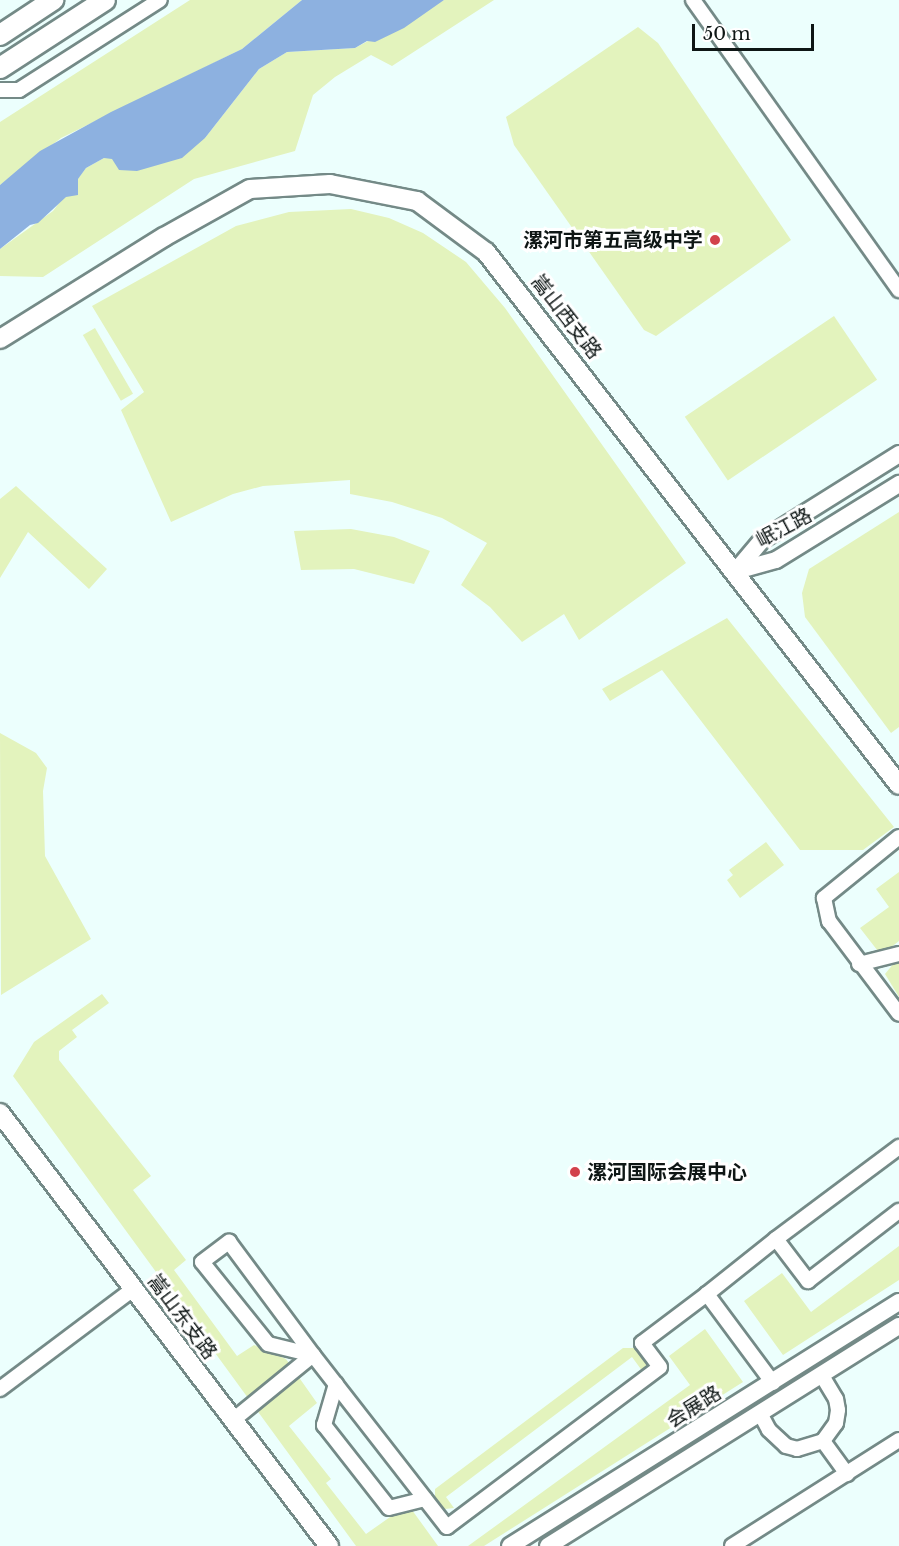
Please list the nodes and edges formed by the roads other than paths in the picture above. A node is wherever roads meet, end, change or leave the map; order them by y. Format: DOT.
graph roads {
  1 [pos="53,0"];
  2 [pos="105,0"];
  3 [pos="160,0"];
  4 [pos="693,0"];
  5 [pos="0,35"];
  6 [pos="0,68"];
  7 [pos="0,90"];
  8 [pos="899,290"];
  9 [pos="4,332"];
  10 [pos="899,454"];
  11 [pos="899,484"];
  12 [pos="736,571"];
  13 [pos="899,785"];
  14 [pos="899,837"];
  15 [pos="899,954"];
  16 [pos="860,964"];
  17 [pos="899,1014"];
  18 [pos="0,1113"];
  19 [pos="899,1147"];
  20 [pos="899,1210"];
  21 [pos="776,1239"];
  22 [pos="133,1289"];
  23 [pos="707,1294"];
  24 [pos="899,1302"];
  25 [pos="899,1326"];
  26 [pos="314,1355"];
  27 [pos="822,1376"];
  28 [pos="774,1383"];
  29 [pos="336,1384"];
  30 [pos="0,1389"];
  31 [pos="786,1400"];
  32 [pos="760,1415"];
  33 [pos="232,1421"];
  34 [pos="899,1440"];
  35 [pos="823,1441"];
  36 [pos="847,1474"];
  37 [pos="425,1499"];
  38 [pos="329,1546"];
  39 [pos="510,1546"];
  40 [pos="548,1546"];
  41 [pos="732,1546"];
  1 -- 5 [label="main road"];
  2 -- 6 [label="main road"];
  3 -- 7 [label="street"];
  4 -- 8 [label="street"];
  9 -- 12 [label="main road, 嵩山西支路"];
  10 -- 12 [label="street, 岷江路"];
  11 -- 12 [label="street, 岷江路"];
  12 -- 13 [label="main road, 嵩山西支路"];
  14 -- 16 [label="street"];
  15 -- 16 [label="street"];
  16 -- 17 [label="street"];
  18 -- 22 [label="main road, 嵩山东支路"];
  19 -- 21 [label="street"];
  20 -- 21 [label="street"];
  21 -- 23 [label="street"];
  22 -- 30 [label="street"];
  22 -- 33 [label="main road, 嵩山东支路"];
  23 -- 28 [label="street"];
  23 -- 37 [label="street"];
  24 -- 28 [label="street, 会展路"];
  25 -- 27 [label="street"];
  26 -- 26 [label="street"];
  26 -- 29 [label="street"];
  26 -- 33 [label="street"];
  27 -- 31 [label="street"];
  27 -- 35 [label="street"];
  28 -- 31 [label="street"];
  28 -- 39 [label="street, 会展路"];
  29 -- 37 [label="street"];
  29 -- 37 [label="street"];
  31 -- 32 [label="street"];
  32 -- 35 [label="street"];
  32 -- 40 [label="street"];
  33 -- 38 [label="main road, 嵩山东支路"];
  34 -- 36 [label="street"];
  35 -- 36 [label="street"];
  36 -- 41 [label="street"];
}
